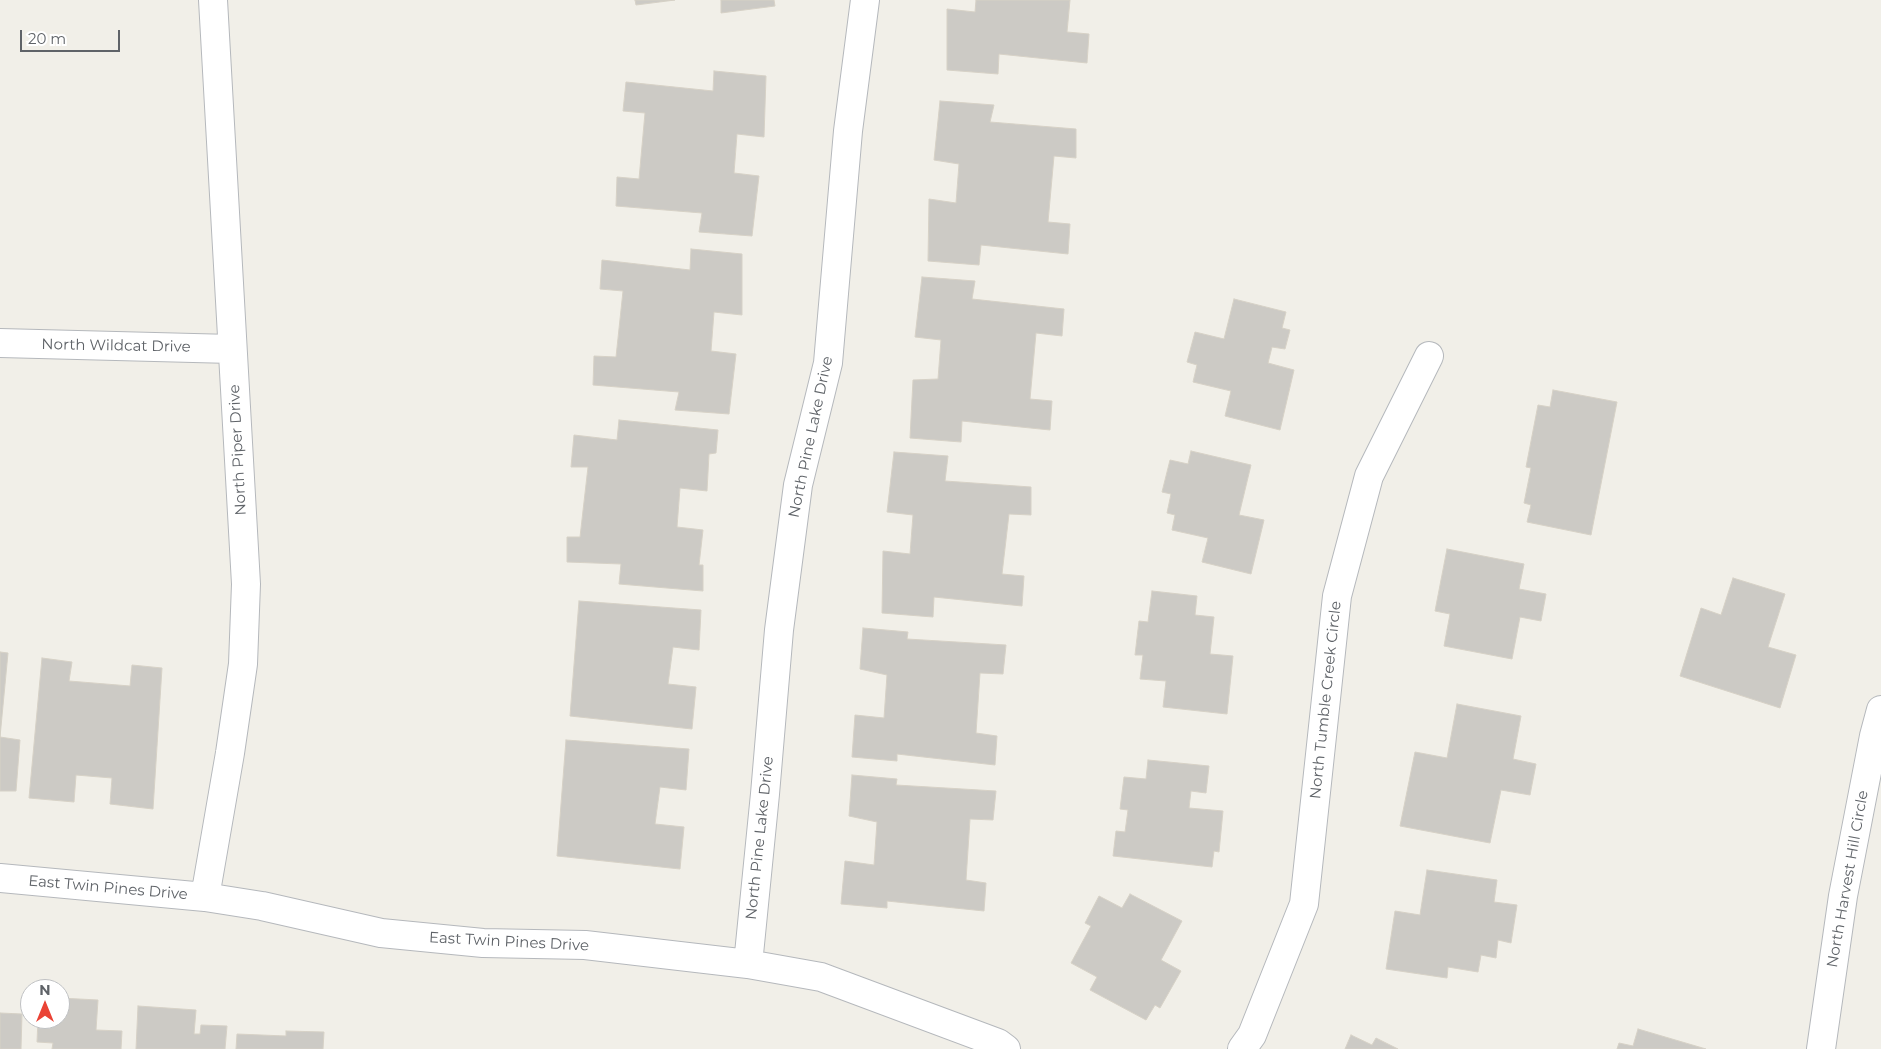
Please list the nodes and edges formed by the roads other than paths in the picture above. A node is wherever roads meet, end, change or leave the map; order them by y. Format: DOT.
graph roads {
  1 [pos="213,0"];
  2 [pos="865,0"];
  3 [pos="0,343"];
  4 [pos="232,349"];
  5 [pos="1429,356"];
  6 [pos="1881,710"];
  7 [pos="0,878"];
  8 [pos="206,897"];
  9 [pos="748,964"];
  10 [pos="1006,1049"];
  11 [pos="1242,1049"];
  12 [pos="1821,1049"];
  1 -- 4 [label="street, North Piper Drive"];
  2 -- 9 [label="street, North Pine Lake Drive"];
  3 -- 4 [label="street, North Wildcat Drive"];
  4 -- 8 [label="street, North Piper Drive"];
  5 -- 11 [label="street, North Tumble Creek Circle"];
  6 -- 12 [label="street, North Harvest Hill Circle"];
  7 -- 8 [label="street, East Twin Pines Drive"];
  8 -- 9 [label="street, East Twin Pines Drive"];
  9 -- 10 [label="street, East Twin Pines Drive"];
}
